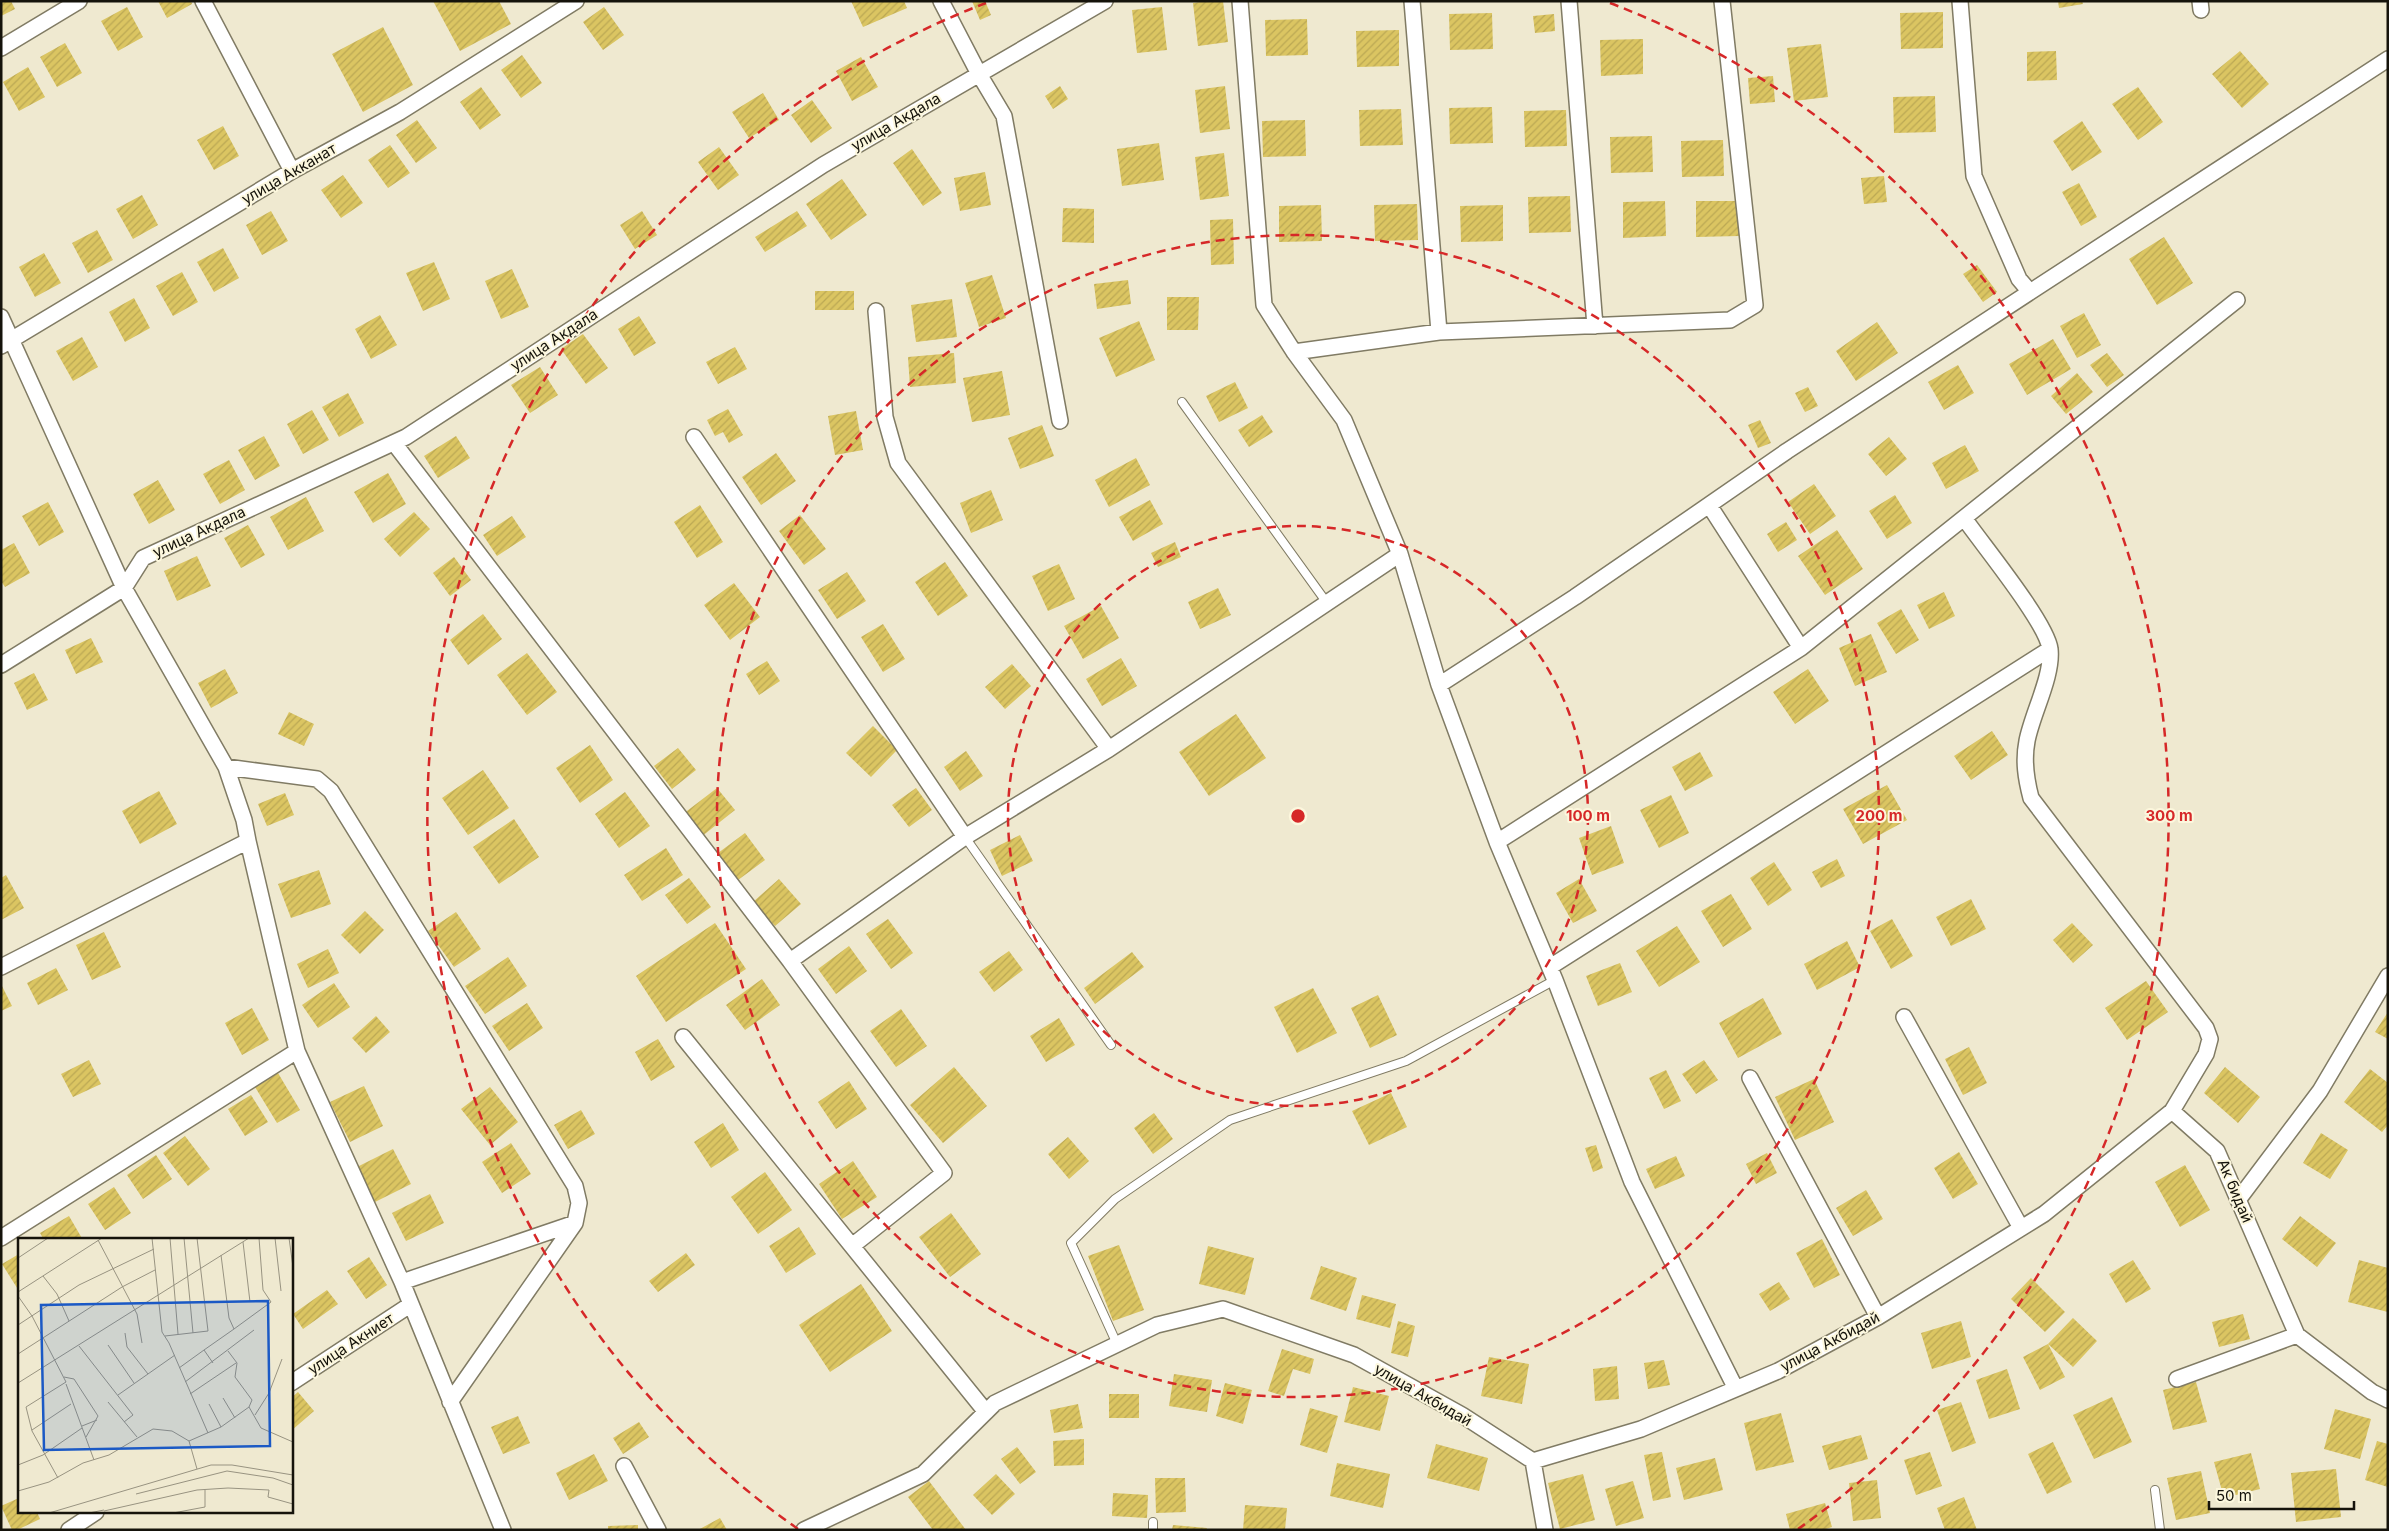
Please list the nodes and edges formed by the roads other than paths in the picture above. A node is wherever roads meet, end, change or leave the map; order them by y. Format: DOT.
graph roads {
  1 [pos="79,1"];
  2 [pos="203,1"];
  3 [pos="576,1"];
  4 [pos="941,1"];
  5 [pos="1106,1"];
  6 [pos="1240,1"];
  7 [pos="1412,1"];
  8 [pos="1569,1"];
  9 [pos="1722,1"];
  10 [pos="1960,1"];
  11 [pos="1,48"];
  12 [pos="2388,59"];
  13 [pos="979,74"];
  14 [pos="292,171"];
  15 [pos="2030,292"];
  16 [pos="2237,300"];
  17 [pos="876,311"];
  18 [pos="1,317"];
  19 [pos="1595,326"];
  20 [pos="1439,332"];
  21 [pos="7,342"];
  22 [pos="1294,352"];
  23 [pos="1182,402"];
  24 [pos="1060,421"];
  25 [pos="694,437"];
  26 [pos="394,442"];
  27 [pos="1709,505"];
  28 [pos="1964,518"];
  29 [pos="1400,554"];
  30 [pos="124,588"];
  31 [pos="1327,603"];
  32 [pos="1801,648"];
  33 [pos="2050,648"];
  34 [pos="1,664"];
  35 [pos="1439,685"];
  36 [pos="1109,749"];
  37 [pos="226,767"];
  38 [pos="965,837"];
  39 [pos="248,841"];
  40 [pos="1497,842"];
  41 [pos="790,961"];
  42 [pos="1,967"];
  43 [pos="1552,973"];
  44 [pos="2388,976"];
  45 [pos="1904,1017"];
  46 [pos="683,1037"];
  47 [pos="1111,1045"];
  48 [pos="297,1050"];
  49 [pos="1750,1078"];
  50 [pos="2172,1111"];
  51 [pos="2238,1200"];
  52 [pos="575,1224"];
  53 [pos="2021,1228"];
  54 [pos="1,1238"];
  55 [pos="852,1246"];
  56 [pos="402,1282"];
  57 [pos="410,1305"];
  58 [pos="1878,1317"];
  59 [pos="2297,1336"];
  60 [pos="1117,1344"];
  61 [pos="2177,1379"];
  62 [pos="292,1382"];
  63 [pos="1735,1387"];
  64 [pos="2388,1400"];
  65 [pos="450,1402"];
  66 [pos="986,1412"];
  67 [pos="1532,1462"];
  68 [pos="624,1466"];
  69 [pos="2155,1490"];
  70 [pos="93,1514"];
  71 [pos="69,1530"];
  72 [pos="503,1530"];
  73 [pos="658,1530"];
  74 [pos="804,1530"];
  75 [pos="1545,1530"];
  76 [pos="2160,1530"];
  1 -- 11 [label="street"];
  2 -- 14 [label="street"];
  3 -- 14 [label="street, улица Акканат"];
  4 -- 13 [label="street"];
  5 -- 13 [label="street, улица Акдала"];
  6 -- 22 [label="street"];
  7 -- 20 [label="street"];
  8 -- 19 [label="street"];
  9 -- 19 [label="street"];
  10 -- 15 [label="street"];
  12 -- 15 [label="street"];
  13 -- 24 [label="street"];
  13 -- 26 [label="street, улица Акдала"];
  14 -- 21 [label="street, улица Акканат"];
  15 -- 27 [label="street"];
  16 -- 28 [label="street"];
  17 -- 36 [label="street"];
  18 -- 21 [label="street"];
  19 -- 20 [label="street"];
  20 -- 22 [label="street"];
  21 -- 30 [label="street"];
  22 -- 29 [label="street"];
  23 -- 31 [label="lane"];
  25 -- 38 [label="street"];
  26 -- 30 [label="street, улица Акдала"];
  26 -- 41 [label="street"];
  27 -- 32 [label="street"];
  27 -- 35 [label="street"];
  28 -- 32 [label="street"];
  28 -- 33 [label="street"];
  29 -- 31 [label="street"];
  29 -- 35 [label="street"];
  30 -- 34 [label="street, улица Акдала"];
  30 -- 37 [label="street"];
  31 -- 36 [label="street"];
  32 -- 40 [label="street"];
  33 -- 43 [label="street"];
  33 -- 50 [label="street"];
  35 -- 40 [label="street"];
  36 -- 38 [label="street"];
  37 -- 39 [label="street"];
  37 -- 52 [label="street"];
  38 -- 41 [label="street"];
  38 -- 47 [label="lane"];
  39 -- 42 [label="street"];
  39 -- 48 [label="street"];
  40 -- 43 [label="street"];
  41 -- 55 [label="street"];
  43 -- 60 [label="lane"];
  43 -- 63 [label="street"];
  44 -- 51 [label="street"];
  45 -- 53 [label="street"];
  46 -- 55 [label="street"];
  48 -- 54 [label="street"];
  48 -- 56 [label="street"];
  49 -- 58 [label="street"];
  50 -- 51 [label="street, Ак бидай"];
  50 -- 53 [label="street, улица Акбидай"];
  51 -- 59 [label="street, Ак бидай"];
  52 -- 56 [label="street"];
  52 -- 65 [label="street"];
  53 -- 58 [label="street, улица Акбидай"];
  55 -- 66 [label="street"];
  56 -- 57 [label="street"];
  57 -- 62 [label="street, улица Акниет"];
  57 -- 65 [label="street"];
  58 -- 63 [label="street, улица Акбидай"];
  59 -- 61 [label="street"];
  59 -- 64 [label="street, Ак бидай"];
  60 -- 66 [label="street, улица Акбидай"];
  60 -- 67 [label="street, улица Акбидай"];
  63 -- 67 [label="street, улица Акбидай"];
  65 -- 72 [label="street"];
  66 -- 74 [label="street, улица Акбидай"];
  67 -- 75 [label="street"];
  68 -- 73 [label="street"];
  69 -- 76 [label="lane"];
  70 -- 71 [label="street"];
}
